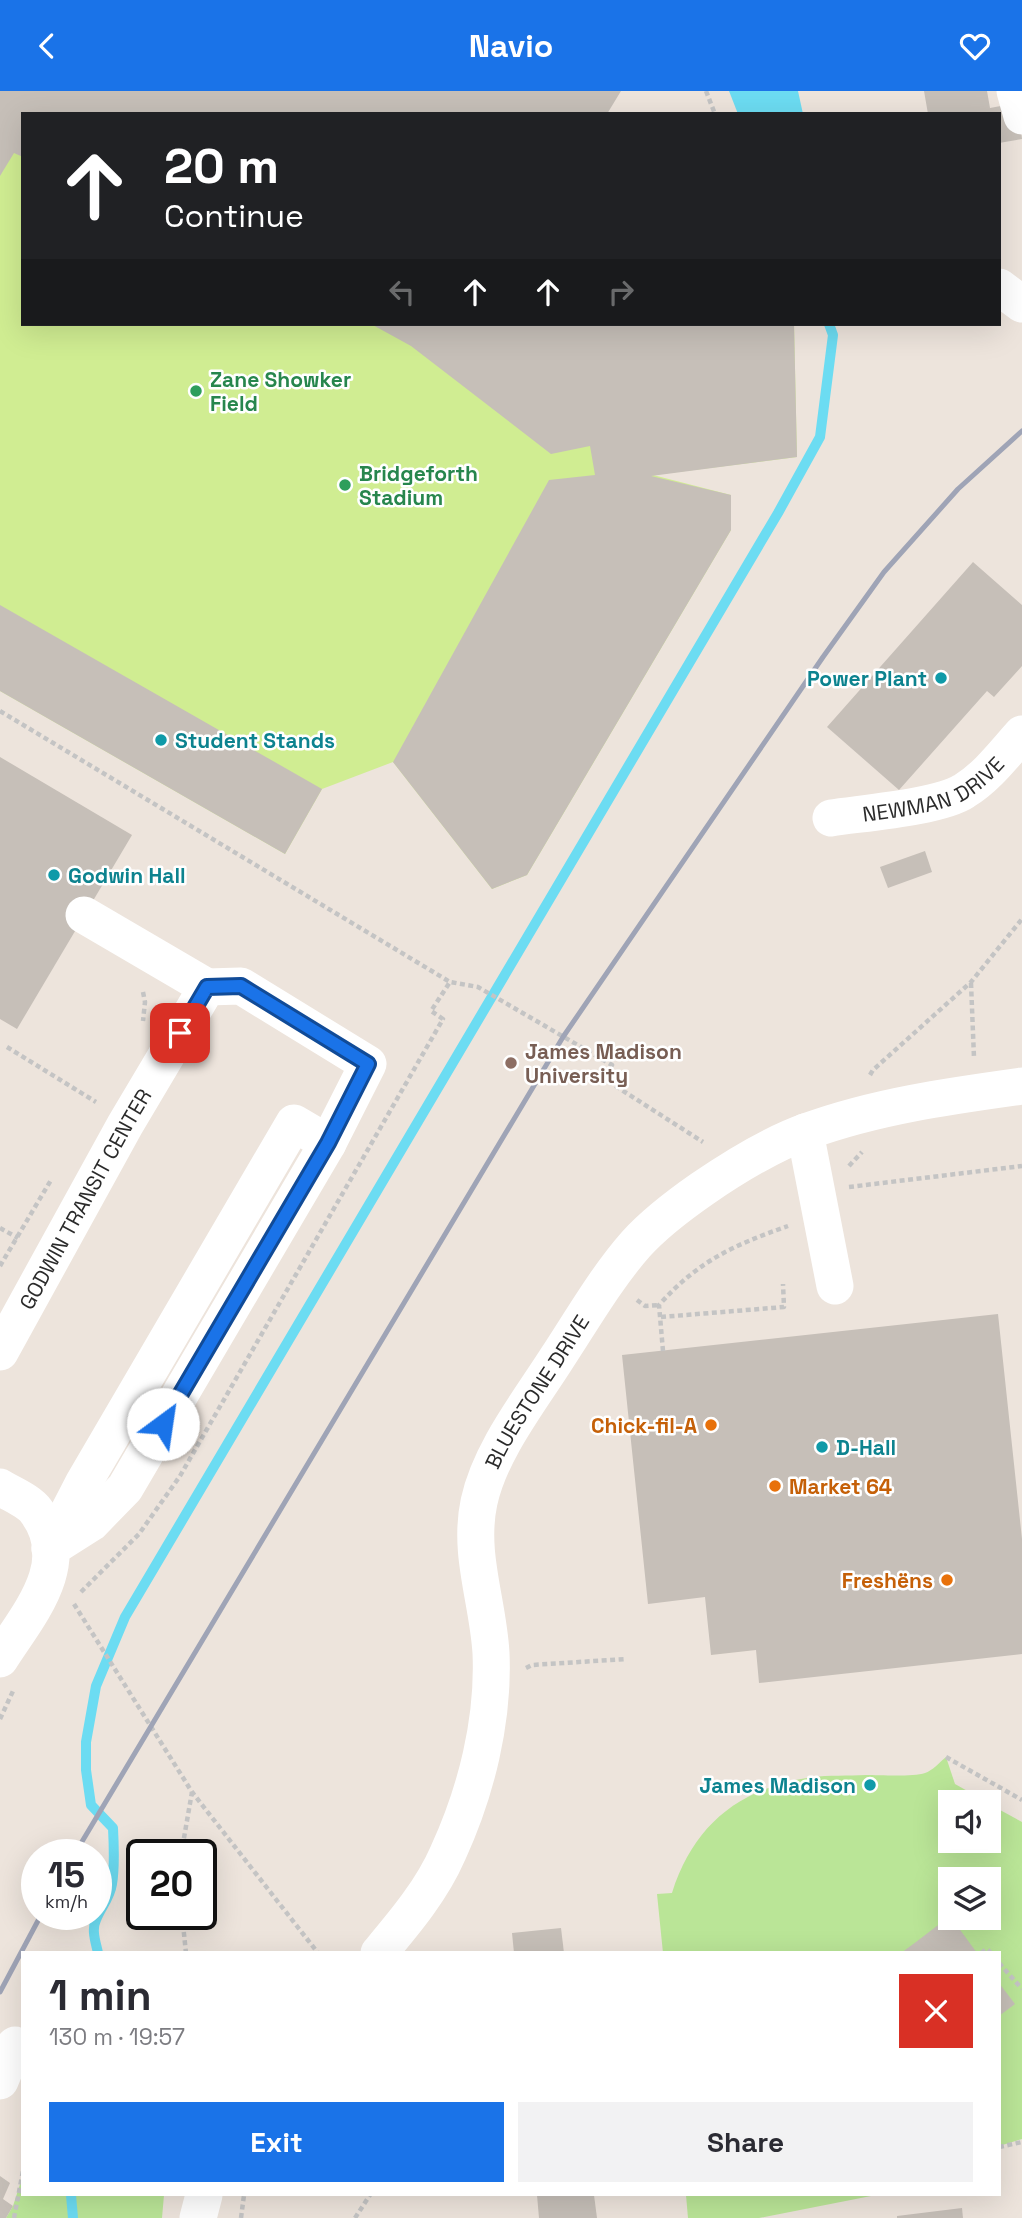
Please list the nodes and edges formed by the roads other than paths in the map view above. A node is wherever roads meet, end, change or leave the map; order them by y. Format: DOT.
graph roads {
  1 [pos="1015,91"];
  2 [pos="1022,116"];
  3 [pos="1001,288"];
  4 [pos="1022,304"];
  5 [pos="1022,734"];
  6 [pos="831,818"];
  7 [pos="84,915"];
  8 [pos="207,987"];
  9 [pos="1022,1086"];
  10 [pos="805,1132"];
  11 [pos="328,1143"];
  12 [pos="835,1286"];
  13 [pos="0,1352"];
  14 [pos="0,1487"];
  15 [pos="50,1549"];
  16 [pos="0,1659"];
  17 [pos="381,1951"];
  18 [pos="13,2043"];
  19 [pos="0,2081"];
  20 [pos="204,2196"];
  21 [pos="198,2218"];
  1 -- 2 [label="street"];
  3 -- 4 [label="street"];
  5 -- 6 [label="street, NEWMAN DRIVE"];
  7 -- 8 [label="street"];
  8 -- 11 [label="street"];
  8 -- 13 [label="street, GODWIN TRANSIT CENTER"];
  9 -- 10 [label="street, BLUESTONE DRIVE"];
  10 -- 12 [label="street"];
  10 -- 17 [label="street, BLUESTONE DRIVE"];
  11 -- 15 [label="street"];
  11 -- 15 [label="street"];
  14 -- 15 [label="street"];
  15 -- 16 [label="street"];
  18 -- 19 [label="street"];
  20 -- 21 [label="street"];
}
